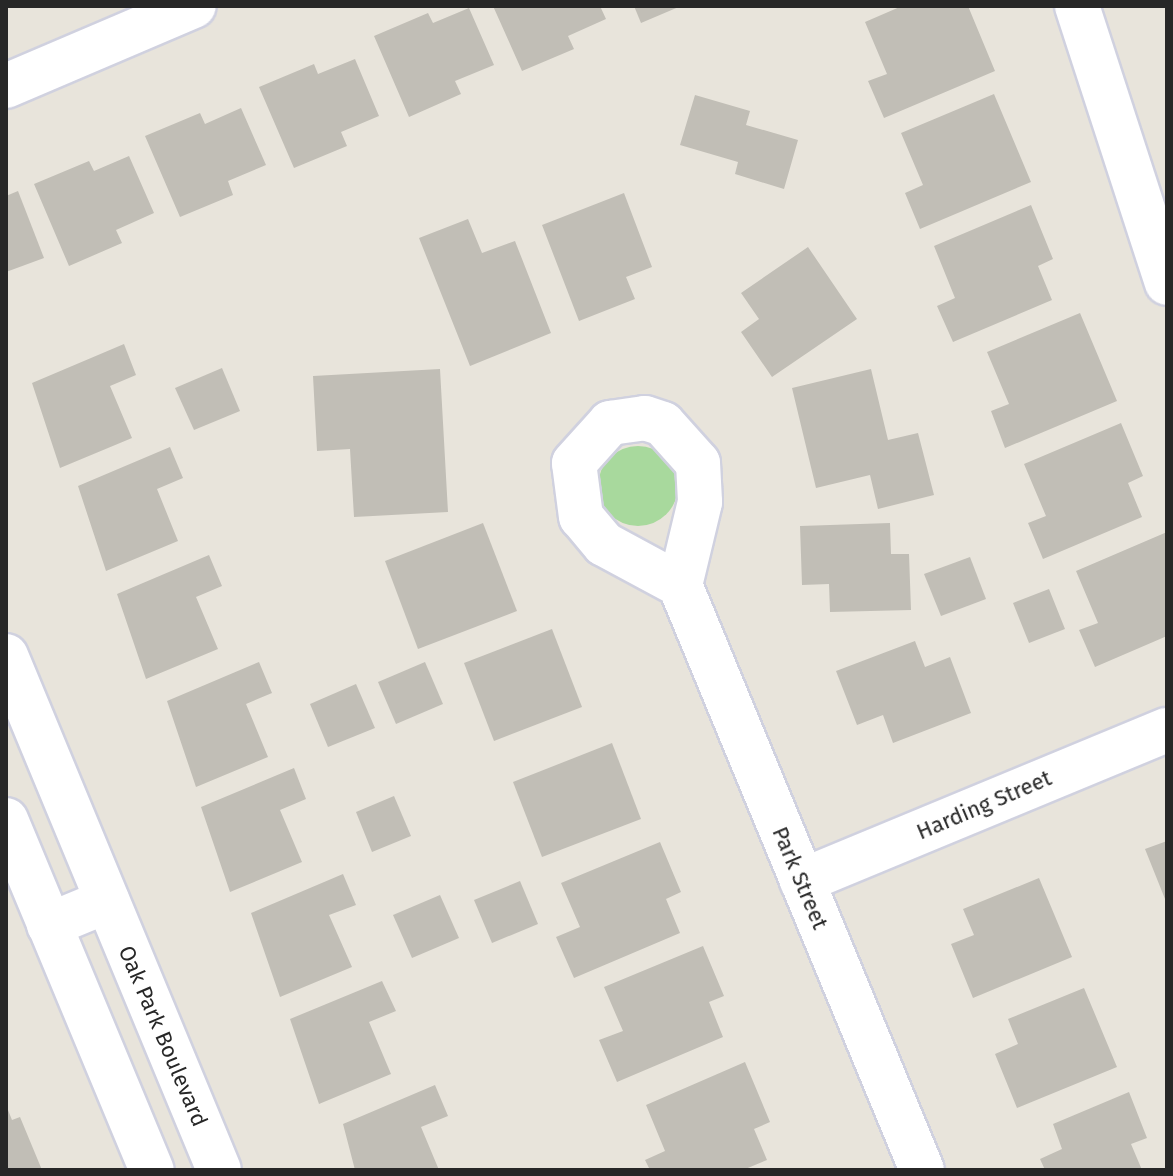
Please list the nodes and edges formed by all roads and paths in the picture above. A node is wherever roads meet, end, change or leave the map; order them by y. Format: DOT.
graph roads {
  1 [pos="194,6"];
  2 [pos="1077,6"];
  3 [pos="6,86"];
  4 [pos="1167,283"];
  5 [pos="680,585"];
  6 [pos="6,656"];
  7 [pos="1167,730"];
  8 [pos="6,820"];
  9 [pos="802,881"];
  10 [pos="107,901"];
  11 [pos="49,925"];
  12 [pos="152,1170"];
  13 [pos="219,1170"];
  14 [pos="922,1170"];
  1 -- 3 [label="street"];
  2 -- 4 [label="street"];
  5 -- 9 [label="street, Park Street"];
  6 -- 10 [label="street, Oak Park Boulevard"];
  7 -- 9 [label="street, Harding Street"];
  8 -- 11 [label="street"];
  9 -- 14 [label="street, Park Street"];
  10 -- 11 [label="street"];
  10 -- 13 [label="street, Oak Park Boulevard"];
  11 -- 12 [label="street"];
}
